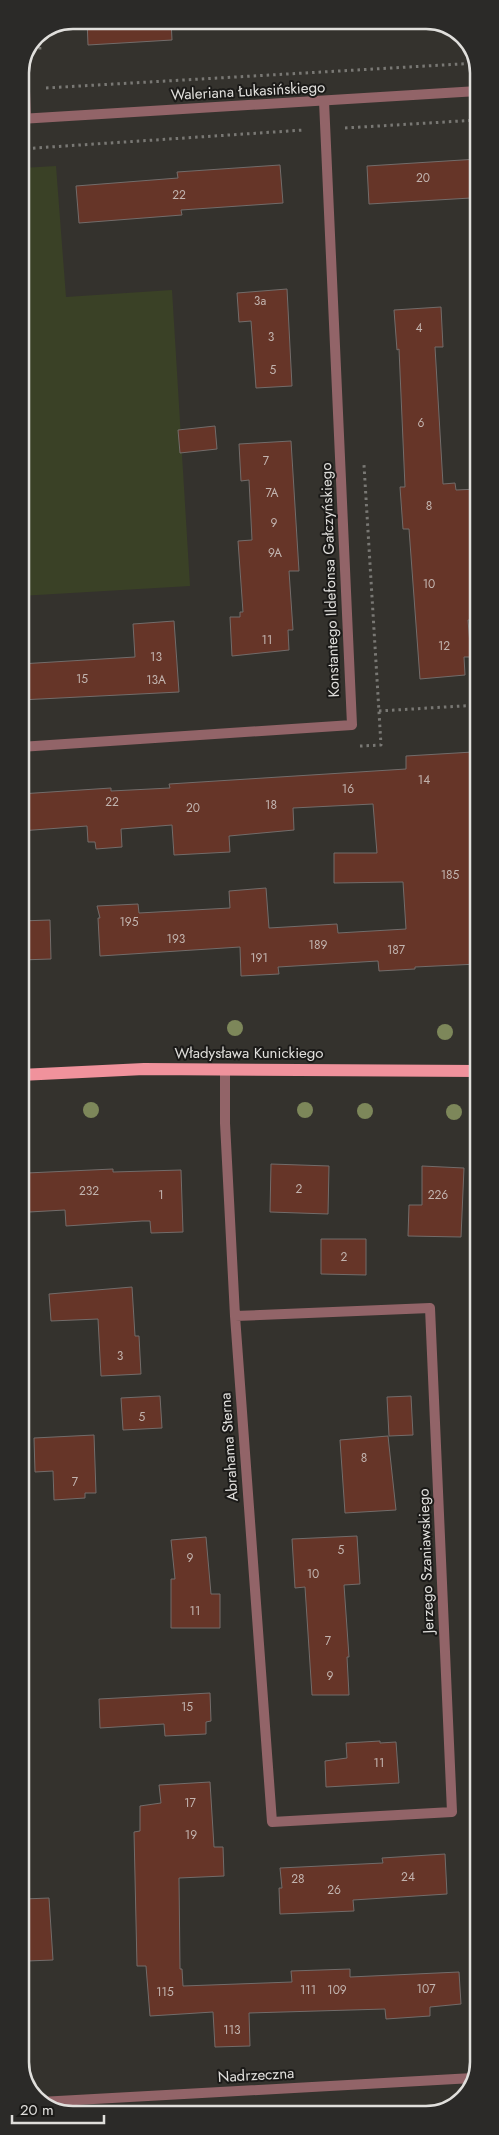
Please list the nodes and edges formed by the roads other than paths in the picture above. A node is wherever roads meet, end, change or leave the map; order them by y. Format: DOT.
graph roads {
  1 [pos="470,92"];
  2 [pos="324,101"];
  3 [pos="29,119"];
  4 [pos="29,746"];
  5 [pos="225,1069"];
  6 [pos="470,1071"];
  7 [pos="29,1075"];
  8 [pos="235,1316"];
  9 [pos="272,1822"];
  10 [pos="467,2078"];
  11 [pos="53,2101"];
  1 -- 2 [label="street, Waleriana Łukasińskiego"];
  2 -- 3 [label="street, Waleriana Łukasińskiego"];
  2 -- 4 [label="street, Konstantego Ildefonsa Gałczyńskiego"];
  5 -- 6 [label="main road, Władysława Kunickiego"];
  5 -- 7 [label="main road, Władysława Kunickiego"];
  5 -- 8 [label="street, Abrahama Sterna"];
  8 -- 9 [label="street, Abrahama Sterna"];
  8 -- 9 [label="street, Jerzego Szaniawskiego"];
  10 -- 11 [label="street, Nadrzeczna"];
}
